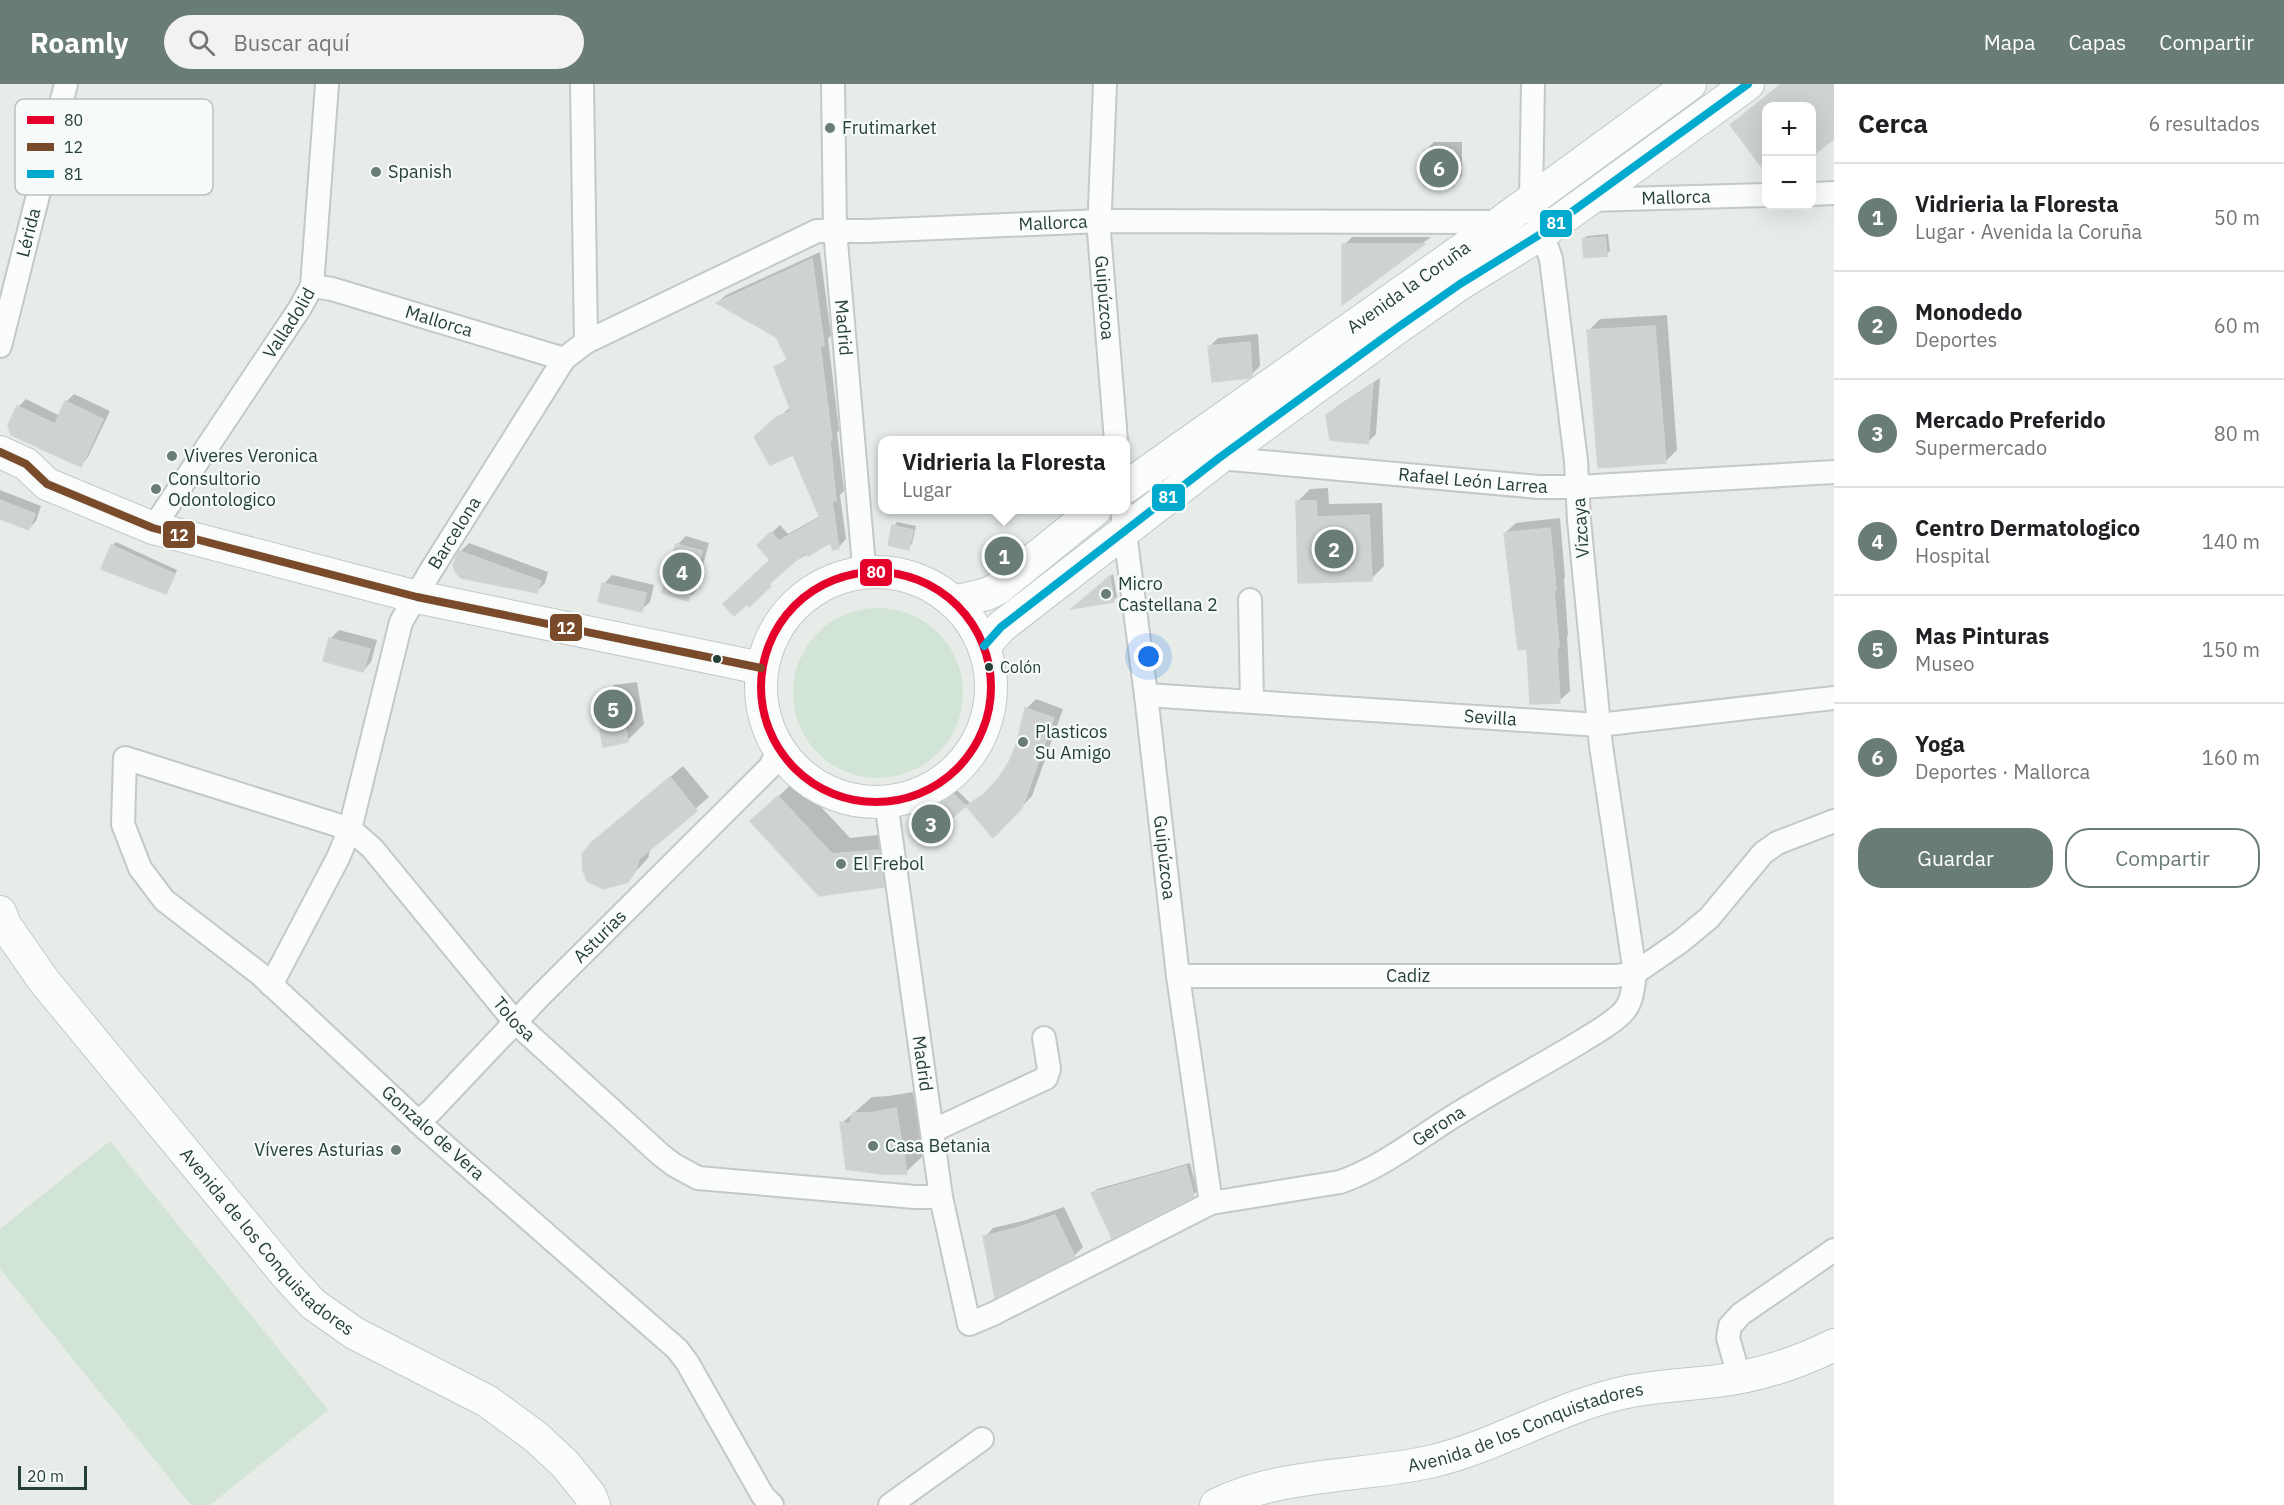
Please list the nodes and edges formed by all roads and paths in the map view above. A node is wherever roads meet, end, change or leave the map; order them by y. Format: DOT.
graph roads {
  1 [pos="66,84"];
  2 [pos="327,84"];
  3 [pos="582,84"];
  4 [pos="833,84"];
  5 [pos="1105,84"];
  6 [pos="1533,84"];
  7 [pos="1690,84"];
  8 [pos="1748,84"];
  9 [pos="62,99"];
  10 [pos="1834,193"];
  11 [pos="1816,194"];
  12 [pos="38,195"];
  13 [pos="1762,195"];
  14 [pos="1531,200"];
  15 [pos="1588,200"];
  16 [pos="1101,221"];
  17 [pos="1502,221"];
  18 [pos="835,230"];
  19 [pos="1544,232"];
  20 [pos="312,286"];
  21 [pos="586,342"];
  22 [pos="0,346"];
  23 [pos="564,359"];
  24 [pos="1116,436"];
  25 [pos="0,452"];
  26 [pos="1219,458"];
  27 [pos="1834,472"];
  28 [pos="0,476"];
  29 [pos="1130,483"];
  30 [pos="47,484"];
  31 [pos="1578,487"];
  32 [pos="1090,514"];
  33 [pos="1124,520"];
  34 [pos="153,528"];
  35 [pos="863,571"];
  36 [pos="417,597"];
  37 [pos="1250,600"];
  38 [pos="953,602"];
  39 [pos="984,646"];
  40 [pos="761,668"];
  41 [pos="1146,695"];
  42 [pos="1834,698"];
  43 [pos="1252,701"];
  44 [pos="1599,725"];
  45 [pos="779,749"];
  46 [pos="125,758"];
  47 [pos="886,802"];
  48 [pos="1834,821"];
  49 [pos="350,829"];
  50 [pos="0,912"];
  51 [pos="1635,973"];
  52 [pos="1178,976"];
  53 [pos="271,985"];
  54 [pos="515,1022"];
  55 [pos="1044,1038"];
  56 [pos="418,1122"];
  57 [pos="932,1131"];
  58 [pos="941,1197"];
  59 [pos="1211,1203"];
  60 [pos="1834,1250"];
  61 [pos="969,1324"];
  62 [pos="1834,1346"];
  63 [pos="1739,1376"];
  64 [pos="982,1439"];
  65 [pos="594,1505"];
  66 [pos="772,1505"];
  67 [pos="890,1505"];
  68 [pos="1216,1505"];
  1 -- 9 [label="street, Lérida"];
  2 -- 20 [label="street, Valladolid"];
  3 -- 21 [label="street"];
  4 -- 18 [label="street, Madrid"];
  5 -- 16 [label="street, Guipúzcoa"];
  6 -- 14 [label="street, Vizcaya"];
  7 -- 14 [label="main road, Avenida la Coruña"];
  8 -- 15 [label="main road, Avenida la Coruña"];
  10 -- 11 [label="street"];
  12 -- 22 [label="street, Lérida"];
  13 -- 15 [label="street, Mallorca"];
  14 -- 17 [label="main road, Avenida la Coruña"];
  14 -- 19 [label="street, Vizcaya"];
  15 -- 19 [label="main road, Avenida la Coruña"];
  16 -- 17 [label="street, Mallorca"];
  16 -- 18 [label="street, Mallorca"];
  16 -- 24 [label="street, Guipúzcoa"];
  17 -- 19 [label="street, Mallorca"];
  17 -- 29 [label="main road, Avenida la Coruña"];
  18 -- 21 [label="street, Mallorca"];
  18 -- 35 [label="street, Madrid"];
  19 -- 26 [label="main road, Avenida la Coruña"];
  19 -- 31 [label="street, Vizcaya"];
  20 -- 23 [label="street, Mallorca"];
  20 -- 34 [label="street, Valladolid"];
  21 -- 23 [label="street, Barcelona"];
  23 -- 36 [label="street, Barcelona"];
  25 -- 30 [label="main road"];
  26 -- 31 [label="street, Rafael León Larrea"];
  26 -- 33 [label="main road, Avenida la Coruña"];
  27 -- 31 [label="street, Rafael León Larrea"];
  28 -- 30 [label="main road"];
  30 -- 34 [label="main road"];
  31 -- 44 [label="street, Vizcaya"];
  32 -- 38 [label="main road"];
  33 -- 39 [label="main road, Avenida la Coruña"];
  33 -- 41 [label="street, Guipúzcoa"];
  34 -- 36 [label="main road"];
  35 -- 38 [label="main road"];
  35 -- 40 [label="main road"];
  36 -- 40 [label="main road"];
  36 -- 49 [label="street, Barcelona"];
  37 -- 43 [label="street"];
  38 -- 39 [label="main road"];
  39 -- 47 [label="main road"];
  40 -- 45 [label="main road"];
  41 -- 43 [label="street, Sevilla"];
  41 -- 52 [label="street, Guipúzcoa"];
  42 -- 44 [label="street, Sevilla"];
  43 -- 44 [label="street, Sevilla"];
  44 -- 51 [label="street, Vizcaya"];
  45 -- 47 [label="main road"];
  45 -- 54 [label="street, Asturias"];
  46 -- 49 [label="street, Tolosa"];
  46 -- 53 [label="street, Gonzalo de Vera"];
  47 -- 57 [label="street, Madrid"];
  48 -- 51 [label="street"];
  49 -- 53 [label="street, Barcelona"];
  49 -- 54 [label="street, Tolosa"];
  50 -- 65 [label="main road, Avenida de los Conquistadores"];
  51 -- 52 [label="street, Cadiz"];
  51 -- 59 [label="street, Gerona"];
  52 -- 59 [label="street, Guipúzcoa"];
  53 -- 56 [label="street, Gonzalo de Vera"];
  54 -- 56 [label="street, Asturias"];
  54 -- 58 [label="street, Tolosa"];
  55 -- 57 [label="street"];
  56 -- 66 [label="street, Gonzalo de Vera"];
  57 -- 58 [label="street, Madrid"];
  58 -- 61 [label="street, Madrid"];
  59 -- 61 [label="street, Gerona"];
  60 -- 63 [label="street"];
  62 -- 63 [label="main road, Avenida de los Conquistadores"];
  63 -- 68 [label="main road, Avenida de los Conquistadores"];
  64 -- 67 [label="street"];
}
